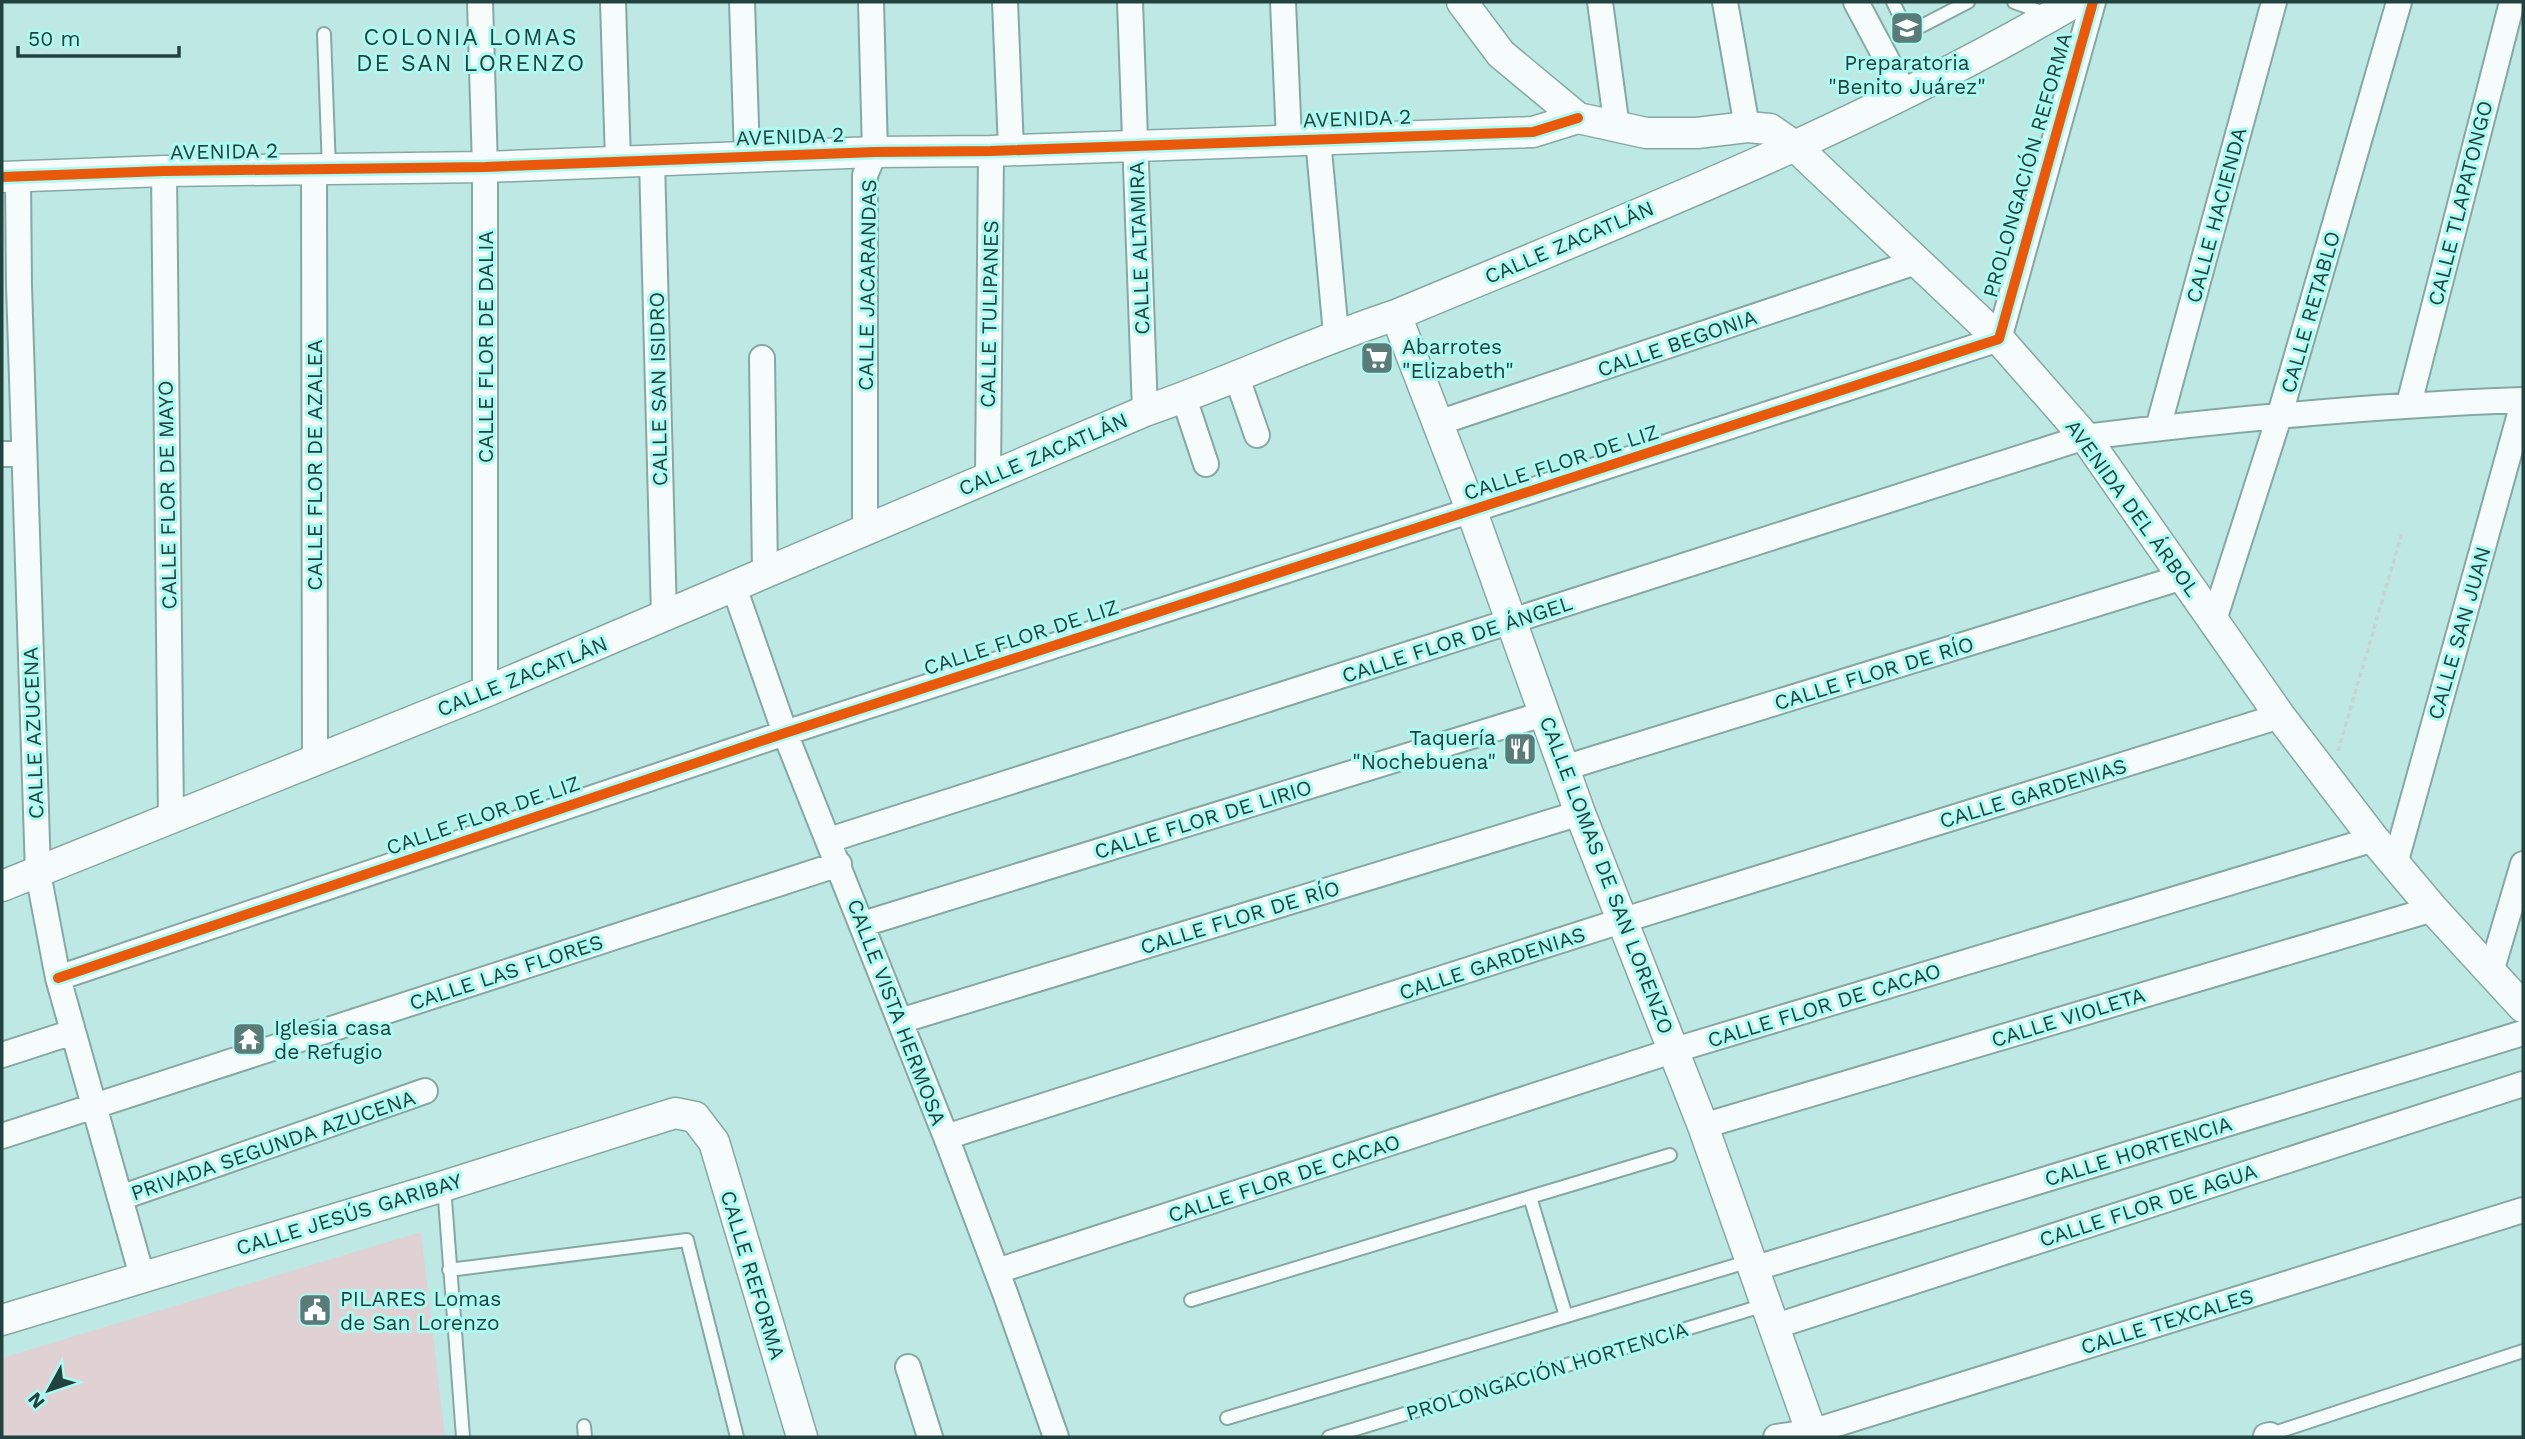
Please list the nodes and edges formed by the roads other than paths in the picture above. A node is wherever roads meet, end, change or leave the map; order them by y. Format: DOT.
graph roads {
  1 [pos="480,2"];
  2 [pos="613,2"];
  3 [pos="742,2"];
  4 [pos="871,2"];
  5 [pos="1005,2"];
  6 [pos="1130,2"];
  7 [pos="1283,2"];
  8 [pos="1462,2"];
  9 [pos="1600,2"];
  10 [pos="1725,2"];
  11 [pos="1856,2"];
  12 [pos="1893,2"];
  13 [pos="1969,2"];
  14 [pos="2014,2"];
  15 [pos="2093,2"];
  16 [pos="2274,2"];
  17 [pos="2399,2"];
  18 [pos="2512,2"];
  19 [pos="2063,9"];
  20 [pos="324,34"];
  21 [pos="1905,94"];
  22 [pos="1578,118"];
  23 [pos="1747,127"];
  24 [pos="1617,128"];
  25 [pos="1304,139"];
  26 [pos="1136,145"];
  27 [pos="1796,147"];
  28 [pos="1001,150"];
  29 [pos="875,152"];
  30 [pos="747,156"];
  31 [pos="618,161"];
  32 [pos="652,161"];
  33 [pos="485,167"];
  34 [pos="321,170"];
  35 [pos="164,172"];
  36 [pos="10,176"];
  37 [pos="1916,262"];
  38 [pos="10,286"];
  39 [pos="1396,315"];
  40 [pos="1336,334"];
  41 [pos="1999,339"];
  42 [pos="762,358"];
  43 [pos="1236,375"];
  44 [pos="1184,398"];
  45 [pos="2523,402"];
  46 [pos="2409,404"];
  47 [pos="1145,411"];
  48 [pos="2280,414"];
  49 [pos="1438,423"];
  50 [pos="2158,428"];
  51 [pos="1257,435"];
  52 [pos="2085,437"];
  53 [pos="13,454"];
  54 [pos="1206,464"];
  55 [pos="988,477"];
  56 [pos="1472,512"];
  57 [pos="865,528"];
  58 [pos="765,573"];
  59 [pos="2183,577"];
  60 [pos="734,587"];
  61 [pos="664,617"];
  62 [pos="2214,620"];
  63 [pos="1512,621"];
  64 [pos="485,692"];
  65 [pos="1543,714"];
  66 [pos="2280,716"];
  67 [pos="785,733"];
  68 [pos="315,761"];
  69 [pos="1564,768"];
  70 [pos="1580,813"];
  71 [pos="170,819"];
  72 [pos="2374,839"];
  73 [pos="829,840"];
  74 [pos="839,864"];
  75 [pos="2395,864"];
  76 [pos="2523,864"];
  77 [pos="38,873"];
  78 [pos="2,886"];
  79 [pos="2433,909"];
  80 [pos="1624,920"];
  81 [pos="863,924"];
  82 [pos="2491,972"];
  83 [pos="58,978"];
  84 [pos="2523,1007"];
  85 [pos="900,1021"];
  86 [pos="73,1032"];
  87 [pos="2523,1033"];
  88 [pos="1675,1050"];
  89 [pos="2,1055"];
  90 [pos="2523,1084"];
  91 [pos="425,1091"];
  92 [pos="94,1105"];
  93 [pos="695,1117"];
  94 [pos="1703,1126"];
  95 [pos="2,1136"];
  96 [pos="946,1137"];
  97 [pos="1670,1155"];
  98 [pos="444,1186"];
  99 [pos="120,1198"];
  100 [pos="1530,1198"];
  101 [pos="2523,1210"];
  102 [pos="1752,1265"];
  103 [pos="449,1270"];
  104 [pos="997,1271"];
  105 [pos="142,1276"];
  106 [pos="1191,1300"];
  107 [pos="1769,1316"];
  108 [pos="1566,1317"];
  109 [pos="2,1320"];
  110 [pos="2523,1351"];
  111 [pos="908,1367"];
  112 [pos="1227,1418"];
  113 [pos="1812,1434"];
  114 [pos="463,1437"];
  115 [pos="737,1437"];
  116 [pos="802,1437"];
  117 [pos="930,1437"];
  118 [pos="1056,1437"];
  119 [pos="1329,1437"];
  120 [pos="1776,1437"];
  121 [pos="2266,1437"];
  1 -- 33 [label="street, CALLE FLOR DE DALIA"];
  2 -- 31 [label="street"];
  3 -- 30 [label="street"];
  4 -- 29 [label="street, CALLE JACARANDAS"];
  5 -- 28 [label="street, CALLE TULIPANES"];
  6 -- 26 [label="street, CALLE ALTAMIRA"];
  7 -- 25 [label="street"];
  8 -- 22 [label="street, AVENIDA DEL ÁRBOL"];
  9 -- 24 [label="street"];
  10 -- 23 [label="street"];
  11 -- 21 [label="street"];
  12 -- 13 [label="lane"];
  14 -- 19 [label="lane"];
  15 -- 41 [label="street, PROLONGACIÓN REFORMA"];
  16 -- 50 [label="street, CALLE HACIENDA"];
  17 -- 48 [label="street, CALLE RETABLO"];
  18 -- 46 [label="street, CALLE TLAPATONGO"];
  19 -- 21 [label="street, CALLE ZACATLÁN"];
  20 -- 34 [label="lane"];
  21 -- 27 [label="street, CALLE ZACATLÁN"];
  22 -- 24 [label="street, AVENIDA DEL ÁRBOL"];
  22 -- 25 [label="street, AVENIDA 2"];
  23 -- 24 [label="street, AVENIDA DEL ÁRBOL"];
  23 -- 27 [label="street, AVENIDA DEL ÁRBOL"];
  25 -- 26 [label="street, AVENIDA 2"];
  25 -- 40 [label="street"];
  26 -- 28 [label="street, AVENIDA 2"];
  26 -- 47 [label="street, CALLE ALTAMIRA"];
  27 -- 37 [label="street, AVENIDA DEL ÁRBOL"];
  27 -- 39 [label="street, CALLE ZACATLÁN"];
  28 -- 29 [label="street, AVENIDA 2"];
  28 -- 55 [label="street, CALLE TULIPANES"];
  29 -- 30 [label="street, AVENIDA 2"];
  29 -- 57 [label="street, CALLE JACARANDAS"];
  30 -- 32 [label="street, AVENIDA 2"];
  31 -- 32 [label="street, AVENIDA 2"];
  31 -- 33 [label="street, AVENIDA 2"];
  32 -- 61 [label="street, CALLE SAN ISIDRO"];
  33 -- 34 [label="street, AVENIDA 2"];
  33 -- 64 [label="street, CALLE FLOR DE DALIA"];
  34 -- 35 [label="street, AVENIDA 2"];
  34 -- 68 [label="street, CALLE FLOR DE AZALEA"];
  35 -- 36 [label="street, AVENIDA 2"];
  35 -- 71 [label="street, CALLE FLOR DE MAYO"];
  36 -- 38 [label="street, CALLE AZUCENA"];
  37 -- 41 [label="street, AVENIDA DEL ÁRBOL"];
  37 -- 49 [label="street, CALLE BEGONIA"];
  38 -- 53 [label="street, CALLE AZUCENA"];
  39 -- 40 [label="street, CALLE ZACATLÁN"];
  39 -- 49 [label="street, CALLE LOMAS DE SAN LORENZO"];
  40 -- 43 [label="street, CALLE ZACATLÁN"];
  41 -- 52 [label="street, AVENIDA DEL ÁRBOL"];
  41 -- 56 [label="street, CALLE FLOR DE LIZ"];
  42 -- 58 [label="street"];
  43 -- 44 [label="street, CALLE ZACATLÁN"];
  43 -- 51 [label="street"];
  44 -- 47 [label="street, CALLE ZACATLÁN"];
  44 -- 54 [label="street"];
  45 -- 46 [label="street, CALLE FLOR DE ÁNGEL"];
  45 -- 75 [label="street, CALLE SAN JUAN"];
  46 -- 48 [label="street, CALLE FLOR DE ÁNGEL"];
  47 -- 55 [label="street, CALLE ZACATLÁN"];
  48 -- 50 [label="street, CALLE FLOR DE ÁNGEL"];
  48 -- 62 [label="street, CALLE RETABLO"];
  49 -- 56 [label="street, CALLE LOMAS DE SAN LORENZO"];
  50 -- 52 [label="street, CALLE FLOR DE ÁNGEL"];
  52 -- 59 [label="street, AVENIDA DEL ÁRBOL"];
  52 -- 63 [label="street, CALLE FLOR DE ÁNGEL"];
  53 -- 77 [label="street, CALLE AZUCENA"];
  55 -- 57 [label="street, CALLE ZACATLÁN"];
  56 -- 63 [label="street, CALLE LOMAS DE SAN LORENZO"];
  56 -- 67 [label="street, CALLE FLOR DE LIZ"];
  57 -- 58 [label="street, CALLE ZACATLÁN"];
  58 -- 60 [label="street, CALLE ZACATLÁN"];
  59 -- 62 [label="street, AVENIDA DEL ÁRBOL"];
  59 -- 69 [label="street, CALLE FLOR DE RÍO"];
  60 -- 61 [label="street, CALLE ZACATLÁN"];
  60 -- 67 [label="street, CALLE VISTA HERMOSA"];
  61 -- 64 [label="street, CALLE ZACATLÁN"];
  62 -- 66 [label="street, AVENIDA DEL ÁRBOL"];
  63 -- 65 [label="street, CALLE LOMAS DE SAN LORENZO"];
  63 -- 73 [label="street, CALLE FLOR DE ÁNGEL"];
  64 -- 68 [label="street, CALLE ZACATLÁN"];
  65 -- 69 [label="street, CALLE LOMAS DE SAN LORENZO"];
  65 -- 81 [label="street, CALLE FLOR DE LIRIO"];
  66 -- 72 [label="street, AVENIDA DEL ÁRBOL"];
  66 -- 80 [label="street, CALLE GARDENIAS"];
  67 -- 73 [label="street, CALLE VISTA HERMOSA"];
  67 -- 83 [label="street, CALLE FLOR DE LIZ"];
  68 -- 71 [label="street, CALLE ZACATLÁN"];
  69 -- 70 [label="street, CALLE LOMAS DE SAN LORENZO"];
  70 -- 80 [label="street, CALLE LOMAS DE SAN LORENZO"];
  70 -- 85 [label="street, CALLE FLOR DE RÍO"];
  71 -- 77 [label="street, CALLE ZACATLÁN"];
  72 -- 75 [label="street, AVENIDA DEL ÁRBOL"];
  72 -- 88 [label="street, CALLE FLOR DE CACAO"];
  73 -- 74 [label="street, CALLE VISTA HERMOSA"];
  74 -- 81 [label="street, CALLE VISTA HERMOSA"];
  74 -- 92 [label="street, CALLE LAS FLORES"];
  75 -- 79 [label="street, AVENIDA DEL ÁRBOL"];
  76 -- 82 [label="street"];
  77 -- 78 [label="street, CALLE ZACATLÁN"];
  77 -- 83 [label="street, CALLE AZUCENA"];
  79 -- 82 [label="street, AVENIDA DEL ÁRBOL"];
  79 -- 94 [label="street, CALLE VIOLETA"];
  80 -- 88 [label="street, CALLE LOMAS DE SAN LORENZO"];
  80 -- 96 [label="street, CALLE GARDENIAS"];
  81 -- 85 [label="street, CALLE VISTA HERMOSA"];
  82 -- 84 [label="street, AVENIDA DEL ÁRBOL"];
  83 -- 86 [label="street, CALLE AZUCENA"];
  85 -- 96 [label="street, CALLE VISTA HERMOSA"];
  86 -- 89 [label="street"];
  86 -- 92 [label="street, CALLE AZUCENA"];
  87 -- 102 [label="street, CALLE HORTENCIA"];
  88 -- 94 [label="street, CALLE LOMAS DE SAN LORENZO"];
  88 -- 104 [label="street, CALLE FLOR DE CACAO"];
  90 -- 107 [label="street, CALLE FLOR DE AGUA"];
  91 -- 99 [label="street, PRIVADA SEGUNDA AZUCENA"];
  92 -- 95 [label="street, CALLE LAS FLORES"];
  92 -- 99 [label="street, CALLE AZUCENA"];
  93 -- 98 [label="street, CALLE JESÚS GARIBAY"];
  93 -- 116 [label="street, CALLE REFORMA"];
  94 -- 102 [label="street, CALLE LOMAS DE SAN LORENZO"];
  96 -- 104 [label="street, CALLE VISTA HERMOSA"];
  97 -- 100 [label="lane"];
  98 -- 103 [label="lane"];
  98 -- 105 [label="street, CALLE JESÚS GARIBAY"];
  99 -- 105 [label="street, CALLE AZUCENA"];
  100 -- 106 [label="lane"];
  100 -- 108 [label="lane"];
  101 -- 113 [label="street, CALLE TEXCALES"];
  102 -- 107 [label="street, CALLE LOMAS DE SAN LORENZO"];
  102 -- 108 [label="lane"];
  103 -- 114 [label="lane"];
  103 -- 115 [label="lane"];
  104 -- 118 [label="street, CALLE VISTA HERMOSA"];
  105 -- 109 [label="street, CALLE JESÚS GARIBAY"];
  107 -- 113 [label="street, CALLE LOMAS DE SAN LORENZO"];
  107 -- 119 [label="lane, PROLONGACIÓN HORTENCIA"];
  108 -- 112 [label="lane"];
  110 -- 121 [label="lane"];
  111 -- 117 [label="street"];
  113 -- 120 [label="street, CALLE TEXCALES"];
}
